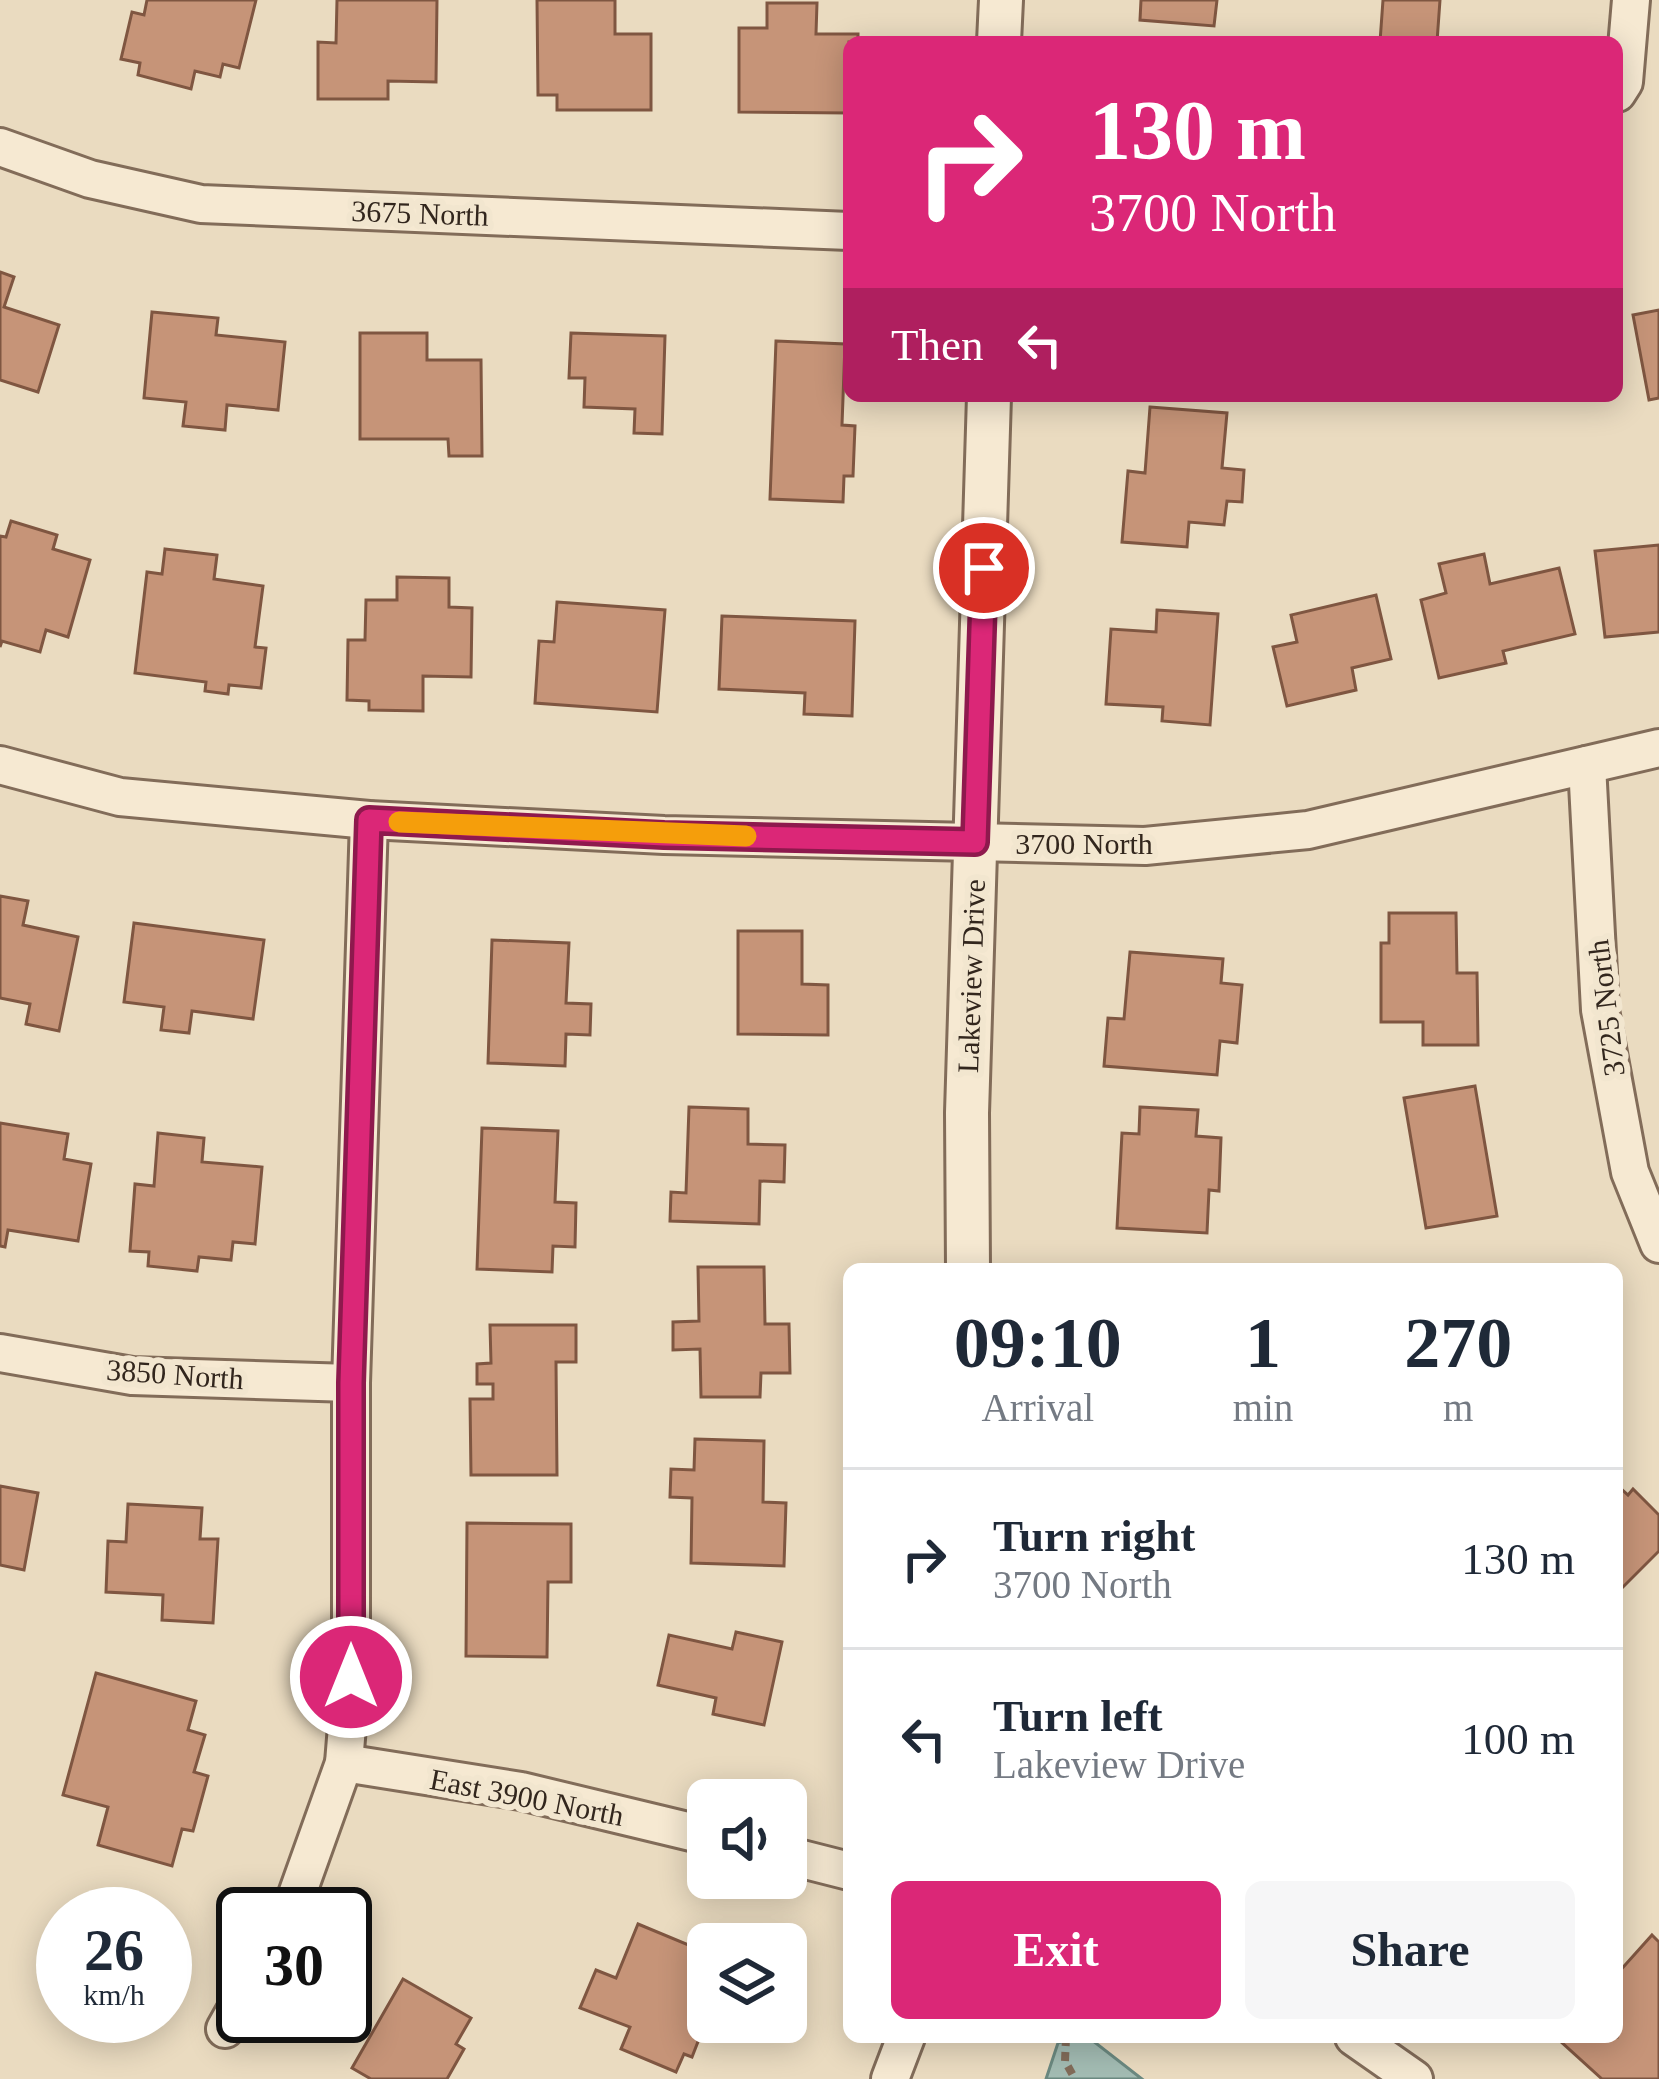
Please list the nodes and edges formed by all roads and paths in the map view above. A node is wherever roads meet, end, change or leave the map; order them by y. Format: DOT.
graph roads {
  1 [pos="1001,0"];
  2 [pos="1631,0"];
  3 [pos="1000,36"];
  4 [pos="1623,84"];
  5 [pos="0,147"];
  6 [pos="843,231"];
  7 [pos="989,402"];
  8 [pos="1659,748"];
  9 [pos="0,765"];
  10 [pos="1587,765"];
  11 [pos="369,820"];
  12 [pos="975,842"];
  13 [pos="1659,1244"];
  14 [pos="968,1263"];
  15 [pos="0,1353"];
  16 [pos="351,1383"];
  17 [pos="344,1762"];
  18 [pos="687,1831"];
  19 [pos="807,1860"];
  20 [pos="843,1869"];
  21 [pos="300,1887"];
  22 [pos="904,2043"];
  23 [pos="1066,2043"];
  24 [pos="1363,2043"];
  25 [pos="890,2079"];
  26 [pos="1075,2079"];
  27 [pos="1414,2079"];
  1 -- 3 [label="street"];
  2 -- 4 [label="street"];
  5 -- 6 [label="street, 3675 North"];
  7 -- 12 [label="street, Lakeview Drive"];
  8 -- 10 [label="street, 3700 North"];
  9 -- 11 [label="street, 3700 North"];
  10 -- 12 [label="street, 3700 North"];
  10 -- 13 [label="street, 3725 North"];
  11 -- 12 [label="street, 3700 North"];
  11 -- 16 [label="street"];
  12 -- 14 [label="street, Lakeview Drive"];
  15 -- 16 [label="street, 3850 North"];
  16 -- 17 [label="street"];
  17 -- 18 [label="street, East 3900 North"];
  17 -- 21 [label="street"];
  19 -- 20 [label="street"];
  22 -- 25 [label="street"];
  23 -- 26 [label="path"];
  24 -- 27 [label="street"];
}
